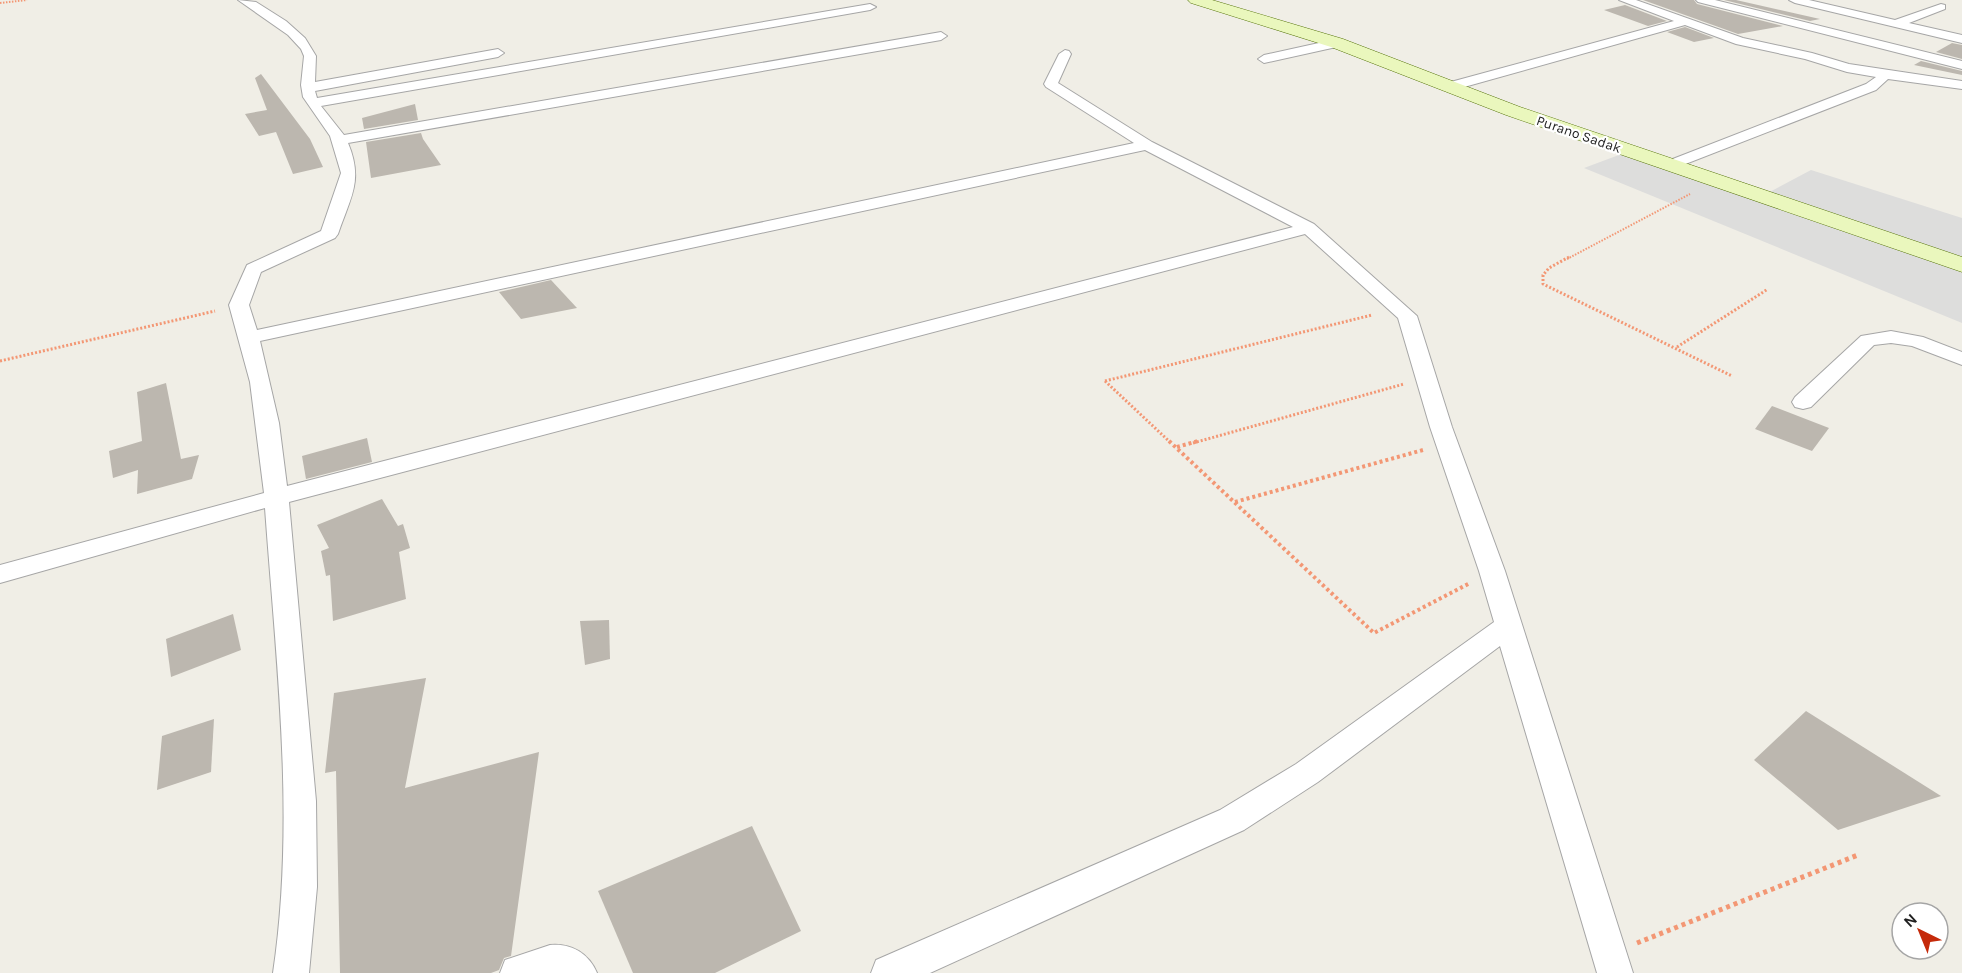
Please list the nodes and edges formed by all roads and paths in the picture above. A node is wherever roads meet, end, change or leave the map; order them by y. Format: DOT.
graph roads {
  1 [pos="27,0"];
  2 [pos="244,0"];
  3 [pos="1196,0"];
  4 [pos="1625,0"];
  5 [pos="1702,0"];
  6 [pos="1796,0"];
  7 [pos="1822,0"];
  8 [pos="0,3"];
  9 [pos="1809,3"];
  10 [pos="870,7"];
  11 [pos="1941,7"];
  12 [pos="1688,21"];
  13 [pos="1895,24"];
  14 [pos="941,36"];
  15 [pos="1962,39"];
  16 [pos="1336,43"];
  17 [pos="498,53"];
  18 [pos="1065,54"];
  19 [pos="1264,59"];
  20 [pos="1962,64"];
  21 [pos="1884,75"];
  22 [pos="1452,86"];
  23 [pos="1962,86"];
  24 [pos="310,95"];
  25 [pos="339,140"];
  26 [pos="1147,145"];
  27 [pos="1670,165"];
  28 [pos="1714,179"];
  29 [pos="1308,228"];
  30 [pos="1962,265"];
  31 [pos="1767,289"];
  32 [pos="239,305"];
  33 [pos="1399,308"];
  34 [pos="250,337"];
  35 [pos="1676,348"];
  36 [pos="1962,359"];
  37 [pos="0,361"];
  38 [pos="1732,376"];
  39 [pos="1425,378"];
  40 [pos="1803,402"];
  41 [pos="1447,444"];
  42 [pos="1176,447"];
  43 [pos="277,497"];
  44 [pos="1235,502"];
  45 [pos="1492,571"];
  46 [pos="0,574"];
  47 [pos="1507,627"];
  48 [pos="1858,855"];
  49 [pos="1612,964"];
  50 [pos="291,973"];
  51 [pos="518,973"];
  52 [pos="579,973"];
  53 [pos="889,973"];
  1 -- 8 [label="path"];
  2 -- 24 [label="street"];
  3 -- 16 [label="main road, Purano Sadak"];
  4 -- 12 [label="street"];
  5 -- 20 [label="street"];
  6 -- 9 [label="street"];
  7 -- 9 [label="street"];
  9 -- 13 [label="street"];
  10 -- 24 [label="street"];
  11 -- 13 [label="street"];
  12 -- 21 [label="street"];
  12 -- 22 [label="street"];
  13 -- 15 [label="street"];
  14 -- 25 [label="street"];
  16 -- 19 [label="street"];
  16 -- 22 [label="main road, Purano Sadak"];
  17 -- 24 [label="street"];
  18 -- 26 [label="street"];
  21 -- 23 [label="street"];
  21 -- 27 [label="street"];
  22 -- 27 [label="main road, Purano Sadak"];
  24 -- 25 [label="street"];
  25 -- 32 [label="street"];
  26 -- 29 [label="street"];
  26 -- 34 [label="street"];
  27 -- 28 [label="main road, Purano Sadak"];
  28 -- 30 [label="main road, Purano Sadak"];
  28 -- 35 [label="path"];
  29 -- 33 [label="street"];
  29 -- 43 [label="street"];
  31 -- 35 [label="path"];
  32 -- 34 [label="street"];
  32 -- 37 [label="path"];
  33 -- 39 [label="street"];
  33 -- 42 [label="path"];
  34 -- 43 [label="street"];
  35 -- 38 [label="path"];
  36 -- 40 [label="street"];
  39 -- 41 [label="street"];
  39 -- 42 [label="path"];
  41 -- 44 [label="path"];
  41 -- 45 [label="street"];
  42 -- 44 [label="path"];
  43 -- 46 [label="street"];
  43 -- 50 [label="street"];
  44 -- 45 [label="path"];
  45 -- 47 [label="street"];
  47 -- 49 [label="street"];
  47 -- 53 [label="street"];
  48 -- 49 [label="path"];
  51 -- 52 [label="street"];
}
